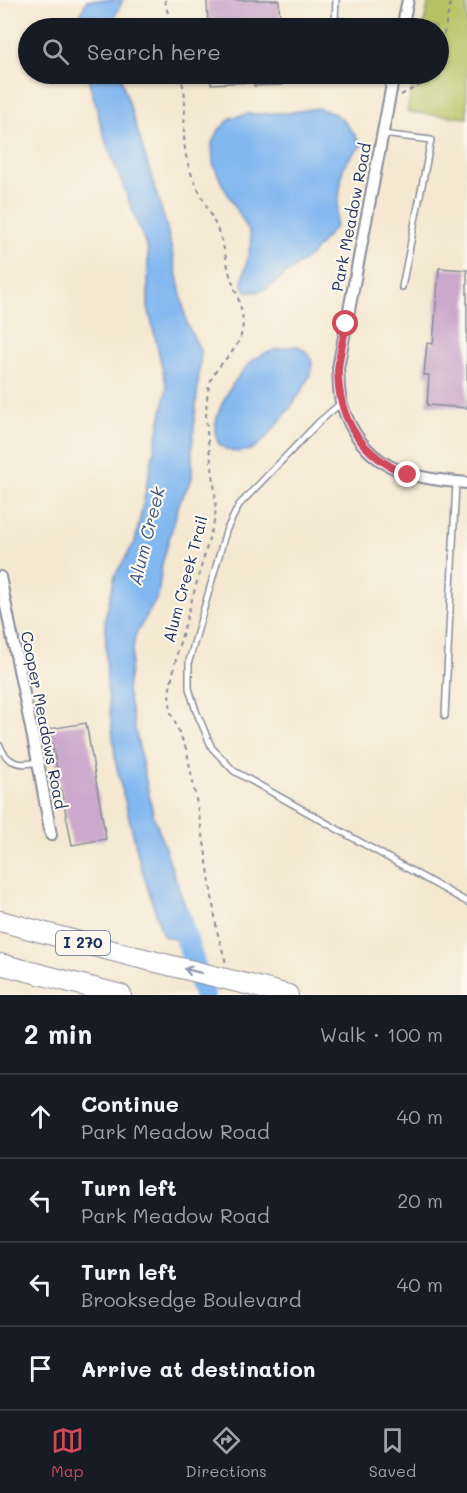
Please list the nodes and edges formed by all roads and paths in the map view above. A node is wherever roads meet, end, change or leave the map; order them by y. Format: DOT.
graph roads {
  1 [pos="165,0"];
  2 [pos="336,0"];
  3 [pos="408,0"];
  4 [pos="451,0"];
  5 [pos="169,18"];
  6 [pos="335,18"];
  7 [pos="404,18"];
  8 [pos="447,18"];
  9 [pos="182,84"];
  10 [pos="392,84"];
  11 [pos="422,84"];
  12 [pos="402,95"];
  13 [pos="382,134"];
  14 [pos="402,287"];
  15 [pos="341,404"];
  16 [pos="461,483"];
  17 [pos="0,577"];
  18 [pos="445,716"];
  19 [pos="0,746"];
  20 [pos="38,762"];
  21 [pos="51,835"];
  22 [pos="467,902"];
  23 [pos="0,921"];
  24 [pos="226,963"];
  25 [pos="0,964"];
  26 [pos="121,995"];
  27 [pos="288,995"];
  1 -- 5 [label="path"];
  2 -- 6 [label="lane"];
  3 -- 7 [label="street"];
  4 -- 8 [label="path"];
  9 -- 24 [label="path, Alum Creek Trail"];
  10 -- 13 [label="street, Park Meadow Road"];
  11 -- 12 [label="path"];
  13 -- 14 [label="lane"];
  13 -- 15 [label="street, Park Meadow Road"];
  15 -- 16 [label="street, Park Meadow Road"];
  15 -- 22 [label="lane"];
  16 -- 18 [label="lane"];
  17 -- 20 [label="street, Cooper Meadows Road"];
  19 -- 20 [label="lane"];
  20 -- 21 [label="street, Cooper Meadows Road"];
  27 -- 23 [label="highway, I 270, one-way, bridge"];
  25 -- 26 [label="highway, I 270"];
}
